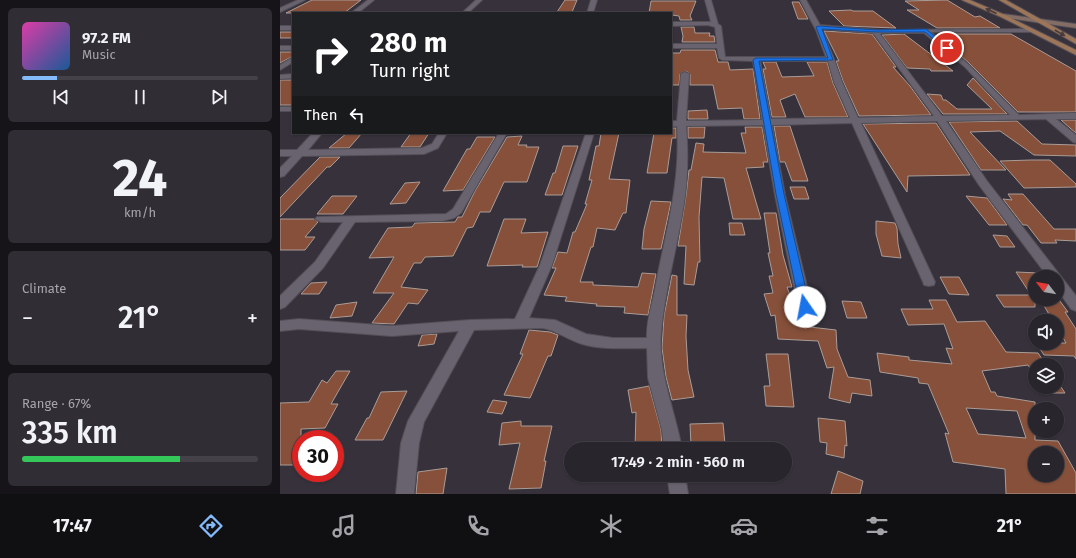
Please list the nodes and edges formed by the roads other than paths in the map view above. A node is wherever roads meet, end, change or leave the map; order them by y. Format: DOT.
graph roads {
  1 [pos="302,0"];
  2 [pos="371,0"];
  3 [pos="480,0"];
  4 [pos="594,0"];
  5 [pos="708,0"];
  6 [pos="803,0"];
  7 [pos="965,0"];
  8 [pos="1002,0"];
  9 [pos="280,10"];
  10 [pos="355,12"];
  11 [pos="466,12"];
  12 [pos="590,12"];
  13 [pos="1003,16"];
  14 [pos="1041,22"];
  15 [pos="672,24"];
  16 [pos="714,24"];
  17 [pos="1076,26"];
  18 [pos="819,27"];
  19 [pos="280,28"];
  20 [pos="292,28"];
  21 [pos="926,30"];
  22 [pos="1030,30"];
  23 [pos="877,31"];
  24 [pos="1076,42"];
  25 [pos="672,46"];
  26 [pos="720,46"];
  27 [pos="280,48"];
  28 [pos="292,48"];
  29 [pos="1076,53"];
  30 [pos="831,59"];
  31 [pos="292,60"];
  32 [pos="756,60"];
  33 [pos="280,68"];
  34 [pos="685,74"];
  35 [pos="292,76"];
  36 [pos="280,77"];
  37 [pos="280,109"];
  38 [pos="292,109"];
  39 [pos="1076,116"];
  40 [pos="1050,117"];
  41 [pos="1017,118"];
  42 [pos="940,119"];
  43 [pos="856,121"];
  44 [pos="767,123"];
  45 [pos="676,124"];
  46 [pos="317,134"];
  47 [pos="442,134"];
  48 [pos="502,134"];
  49 [pos="590,134"];
  50 [pos="1076,140"];
  51 [pos="280,153"];
  52 [pos="300,153"];
  53 [pos="280,174"];
  54 [pos="321,219"];
  55 [pos="352,219"];
  56 [pos="1050,270"];
  57 [pos="929,282"];
  58 [pos="1064,290"];
  59 [pos="280,304"];
  60 [pos="1076,306"];
  61 [pos="805,307"];
  62 [pos="520,322"];
  63 [pos="470,325"];
  64 [pos="280,326"];
  65 [pos="654,343"];
  66 [pos="672,442"];
  67 [pos="677,482"];
  68 [pos="405,494"];
  69 [pos="679,494"];
  1 -- 9 [label="street"];
  2 -- 10 [label="street"];
  3 -- 11 [label="street"];
  4 -- 12 [label="street"];
  5 -- 16 [label="street"];
  6 -- 18 [label="street"];
  13 -- 7 [label="main road, one-way"];
  8 -- 14 [label="main road"];
  13 -- 14 [label="main road"];
  13 -- 22 [label="main road"];
  14 -- 17 [label="main road"];
  14 -- 24 [label="main road, one-way"];
  15 -- 16 [label="street"];
  16 -- 26 [label="street"];
  18 -- 23 [label="street"];
  18 -- 30 [label="street"];
  19 -- 20 [label="street"];
  21 -- 22 [label="street"];
  21 -- 23 [label="street"];
  21 -- 41 [label="street"];
  22 -- 29 [label="main road"];
  23 -- 42 [label="street"];
  25 -- 26 [label="street"];
  26 -- 32 [label="street"];
  27 -- 28 [label="street"];
  30 -- 32 [label="street"];
  30 -- 43 [label="street"];
  31 -- 33 [label="street"];
  32 -- 44 [label="street"];
  34 -- 45 [label="street"];
  35 -- 36 [label="street"];
  37 -- 38 [label="street"];
  39 -- 40 [label="street"];
  40 -- 41 [label="street"];
  40 -- 50 [label="street"];
  41 -- 42 [label="street"];
  42 -- 43 [label="street"];
  42 -- 56 [label="street"];
  43 -- 44 [label="street"];
  43 -- 57 [label="street"];
  44 -- 45 [label="street"];
  44 -- 61 [label="street"];
  45 -- 65 [label="street"];
  46 -- 52 [label="street"];
  47 -- 52 [label="street"];
  48 -- 55 [label="street"];
  49 -- 62 [label="street"];
  51 -- 52 [label="street"];
  52 -- 53 [label="street"];
  54 -- 55 [label="street"];
  55 -- 59 [label="street"];
  58 -- 60 [label="street"];
  62 -- 63 [label="street"];
  62 -- 65 [label="street"];
  63 -- 64 [label="street"];
  63 -- 68 [label="street"];
  65 -- 66 [label="street"];
  67 -- 69 [label="street"];
}
